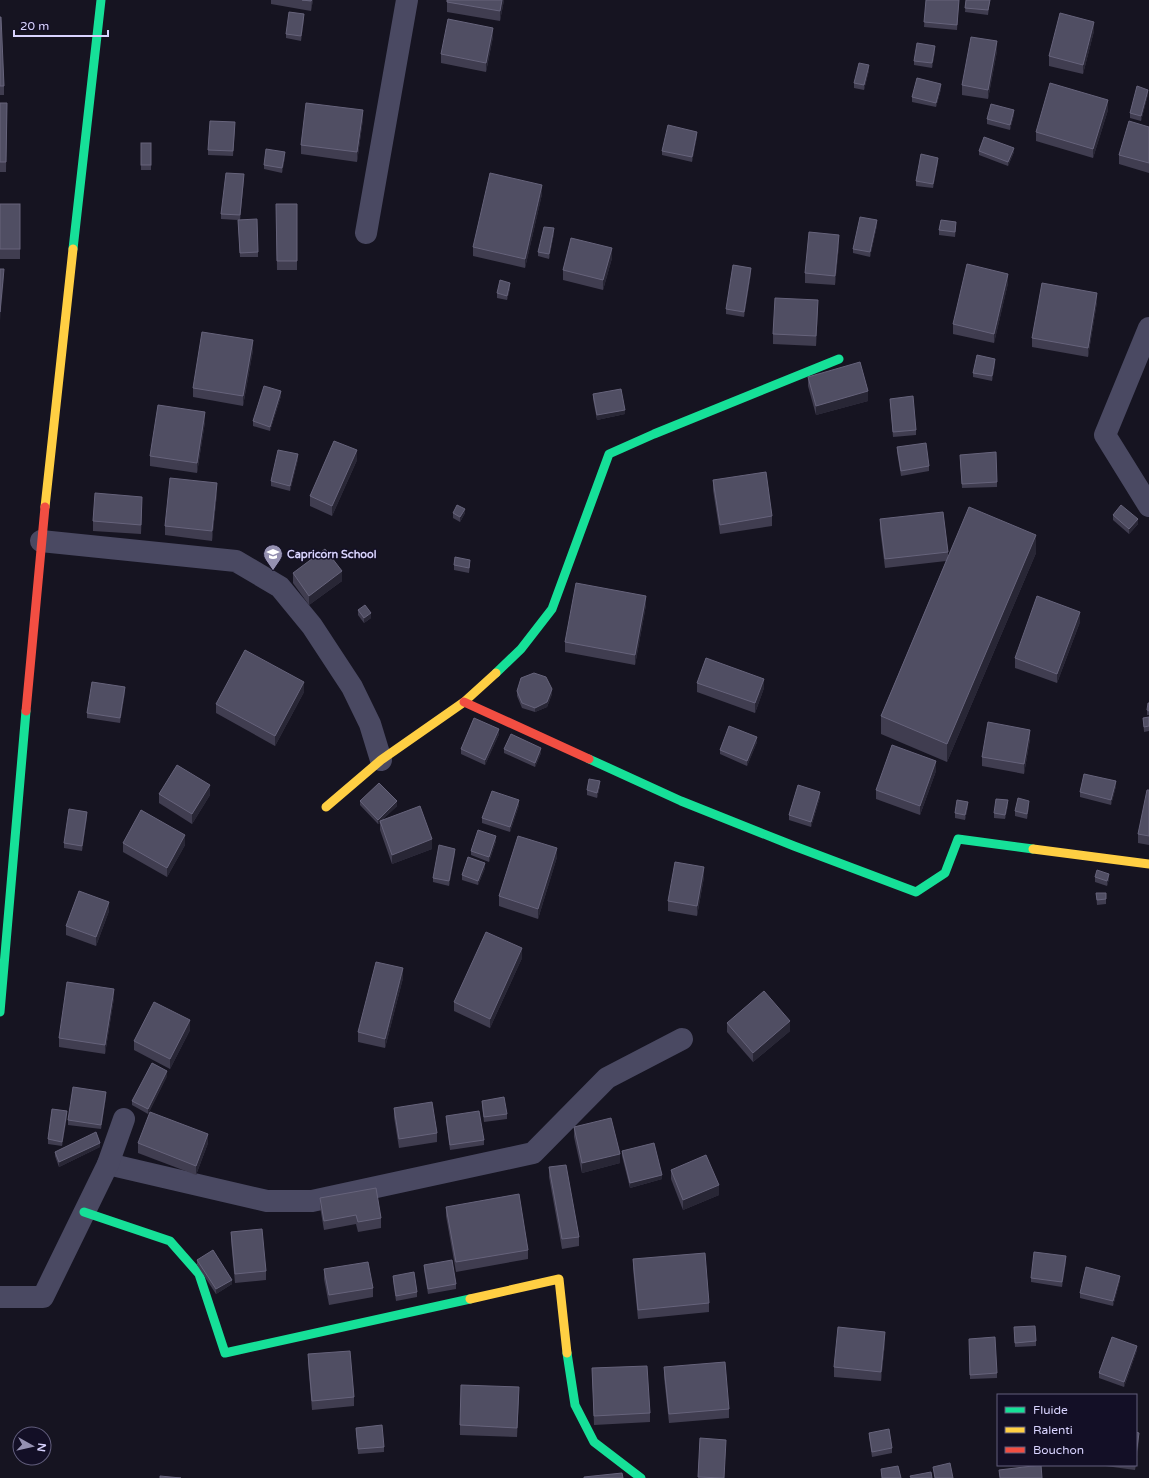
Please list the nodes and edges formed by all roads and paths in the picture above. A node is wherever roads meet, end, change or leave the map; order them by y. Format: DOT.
graph roads {
  1 [pos="101,0"];
  2 [pos="407,0"];
  3 [pos="366,233"];
  4 [pos="1149,328"];
  5 [pos="839,359"];
  6 [pos="1149,506"];
  7 [pos="41,541"];
  8 [pos="464,702"];
  9 [pos="382,760"];
  10 [pos="326,807"];
  11 [pos="1149,864"];
  12 [pos="0,1012"];
  13 [pos="682,1039"];
  14 [pos="124,1120"];
  15 [pos="108,1164"];
  16 [pos="84,1212"];
  17 [pos="0,1297"];
  18 [pos="641,1478"];
  1 -- 7 [label="street"];
  2 -- 3 [label="street"];
  4 -- 6 [label="street"];
  5 -- 8 [label="street"];
  7 -- 9 [label="street"];
  7 -- 12 [label="street"];
  8 -- 9 [label="street"];
  8 -- 11 [label="street"];
  9 -- 10 [label="street"];
  13 -- 15 [label="street"];
  14 -- 15 [label="street"];
  15 -- 16 [label="street"];
  16 -- 17 [label="street"];
  16 -- 18 [label="street"];
}
